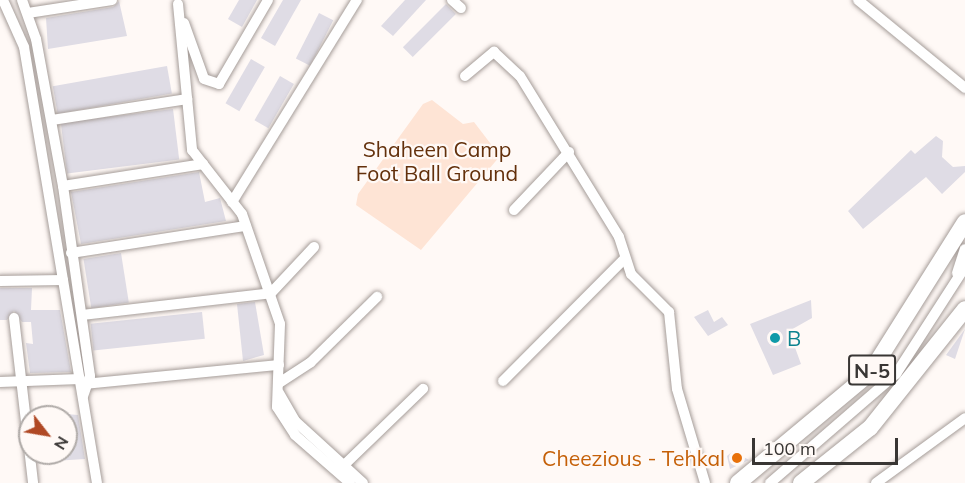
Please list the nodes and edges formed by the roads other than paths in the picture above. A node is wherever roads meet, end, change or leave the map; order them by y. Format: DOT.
graph roads {
  1 [pos="3,0"];
  2 [pos="22,0"];
  3 [pos="112,0"];
  4 [pos="268,0"];
  5 [pos="357,0"];
  6 [pos="452,0"];
  7 [pos="858,0"];
  8 [pos="177,2"];
  9 [pos="461,8"];
  10 [pos="28,13"];
  11 [pos="465,76"];
  12 [pos="965,88"];
  13 [pos="187,99"];
  14 [pos="52,120"];
  15 [pos="569,153"];
  16 [pos="203,164"];
  17 [pos="63,186"];
  18 [pos="232,202"];
  19 [pos="514,210"];
  20 [pos="965,222"];
  21 [pos="246,226"];
  22 [pos="314,248"];
  23 [pos="965,249"];
  24 [pos="71,253"];
  25 [pos="625,258"];
  26 [pos="965,267"];
  27 [pos="63,280"];
  28 [pos="0,281"];
  29 [pos="952,284"];
  30 [pos="271,293"];
  31 [pos="377,297"];
  32 [pos="965,309"];
  33 [pos="82,315"];
  34 [pos="14,318"];
  35 [pos="279,365"];
  36 [pos="503,381"];
  37 [pos="0,382"];
  38 [pos="21,382"];
  39 [pos="83,386"];
  40 [pos="278,387"];
  41 [pos="423,389"];
  42 [pos="965,418"];
  43 [pos="340,468"];
  44 [pos="891,479"];
  45 [pos="33,483"];
  46 [pos="97,483"];
  47 [pos="350,483"];
  48 [pos="363,483"];
  49 [pos="705,483"];
  50 [pos="738,483"];
  51 [pos="770,483"];
  52 [pos="801,483"];
  53 [pos="876,483"];
  1 -- 27 [label="street"];
  2 -- 10 [label="street"];
  3 -- 10 [label="street"];
  4 -- 8 [label="street"];
  5 -- 18 [label="street"];
  6 -- 9 [label="street"];
  7 -- 12 [label="street"];
  8 -- 13 [label="street"];
  10 -- 14 [label="street"];
  11 -- 15 [label="street"];
  13 -- 14 [label="street"];
  13 -- 16 [label="street"];
  14 -- 17 [label="street"];
  15 -- 19 [label="street"];
  15 -- 25 [label="street"];
  16 -- 17 [label="street"];
  16 -- 18 [label="street"];
  17 -- 24 [label="street"];
  18 -- 21 [label="street"];
  20 -- 50 [label="highway, N-5"];
  21 -- 24 [label="street"];
  21 -- 30 [label="street"];
  22 -- 30 [label="street"];
  23 -- 29 [label="street"];
  24 -- 33 [label="street"];
  25 -- 36 [label="street"];
  25 -- 49 [label="street"];
  26 -- 29 [label="street"];
  27 -- 28 [label="street"];
  27 -- 39 [label="street"];
  29 -- 51 [label="street"];
  30 -- 33 [label="street"];
  30 -- 35 [label="street"];
  31 -- 40 [label="street"];
  32 -- 52 [label="highway, N-5"];
  33 -- 39 [label="street"];
  34 -- 38 [label="street"];
  35 -- 39 [label="street"];
  35 -- 40 [label="street"];
  37 -- 38 [label="street"];
  38 -- 39 [label="street"];
  38 -- 45 [label="street"];
  39 -- 46 [label="street"];
  40 -- 43 [label="street"];
  41 -- 43 [label="street"];
  42 -- 44 [label="street"];
  43 -- 47 [label="street"];
  43 -- 48 [label="street"];
  44 -- 53 [label="street"];
}
